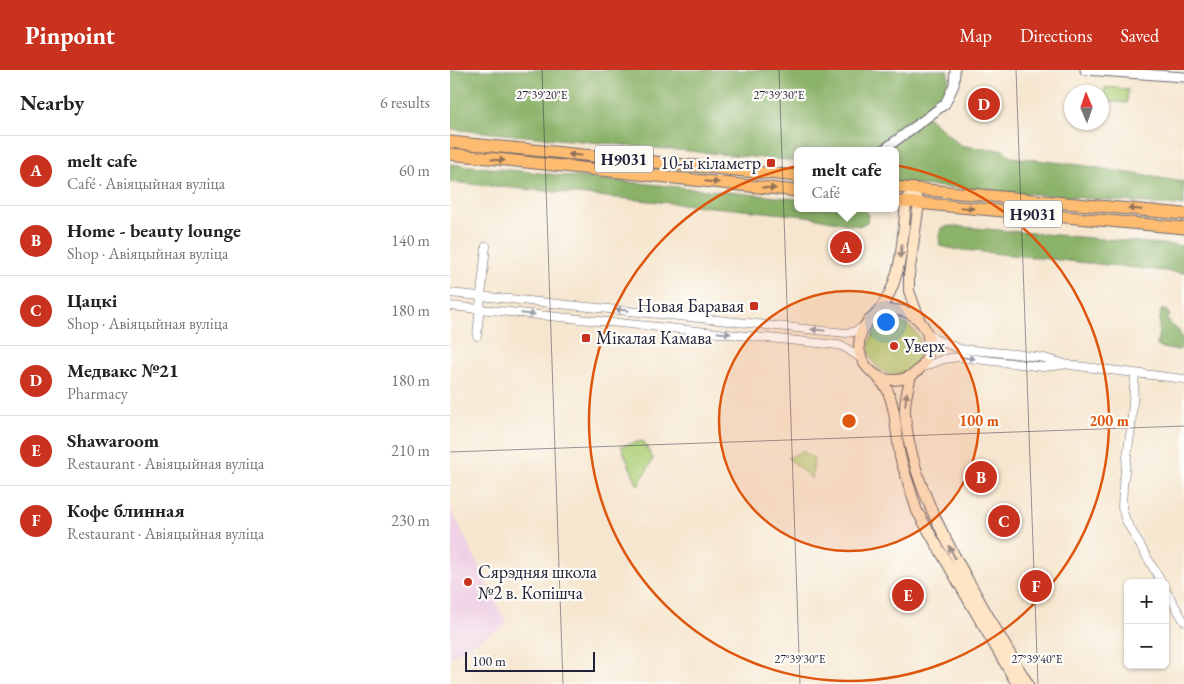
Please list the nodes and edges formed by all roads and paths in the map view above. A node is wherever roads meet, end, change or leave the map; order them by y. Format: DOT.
graph roads {
  1 [pos="955,70"];
  2 [pos="1085,70"];
  3 [pos="1184,77"];
  4 [pos="450,142"];
  5 [pos="887,147"];
  6 [pos="450,154"];
  7 [pos="794,176"];
  8 [pos="899,187"];
  9 [pos="913,189"];
  10 [pos="794,191"];
  11 [pos="900,202"];
  12 [pos="919,204"];
  13 [pos="1184,214"];
  14 [pos="1184,228"];
  15 [pos="486,246"];
  16 [pos="450,293"];
  17 [pos="481,296"];
  18 [pos="450,306"];
  19 [pos="479,309"];
  20 [pos="874,317"];
  21 [pos="865,326"];
  22 [pos="923,327"];
  23 [pos="477,336"];
  24 [pos="863,360"];
  25 [pos="1069,365"];
  26 [pos="921,368"];
  27 [pos="1135,374"];
  28 [pos="876,375"];
  29 [pos="911,376"];
  30 [pos="1184,379"];
  31 [pos="1160,579"];
  32 [pos="1169,596"];
  33 [pos="1184,621"];
  34 [pos="1017,684"];
  35 [pos="1028,684"];
  1 -- 5 [label="street"];
  2 -- 3 [label="street"];
  7 -- 4 [label="main road, Н9031, one-way"];
  6 -- 10 [label="main road, Н9031, one-way"];
  8 -- 9 [label="main road, Н9031"];
  9 -- 11 [label="main road"];
  9 -- 12 [label="main road"];
  13 -- 9 [label="main road, Н9031, one-way"];
  11 -- 12 [label="main road, Н9031"];
  11 -- 20 [label="main road, one-way"];
  12 -- 14 [label="main road, Н9031, one-way"];
  12 -- 22 [label="main road"];
  15 -- 17 [label="street"];
  16 -- 17 [label="street"];
  17 -- 19 [label="street"];
  21 -- 17 [label="street, one-way"];
  18 -- 19 [label="street"];
  19 -- 23 [label="street"];
  19 -- 24 [label="street, one-way"];
  20 -- 21 [label="main road"];
  20 -- 22 [label="main road"];
  21 -- 24 [label="main road"];
  22 -- 25 [label="street"];
  22 -- 26 [label="main road"];
  24 -- 28 [label="main road"];
  26 -- 25 [label="street, one-way"];
  25 -- 27 [label="street"];
  26 -- 29 [label="main road"];
  27 -- 30 [label="street"];
  27 -- 31 [label="street"];
  28 -- 29 [label="main road"];
  28 -- 34 [label="main road"];
  35 -- 29 [label="main road, one-way"];
  32 -- 33 [label="street"];
}
